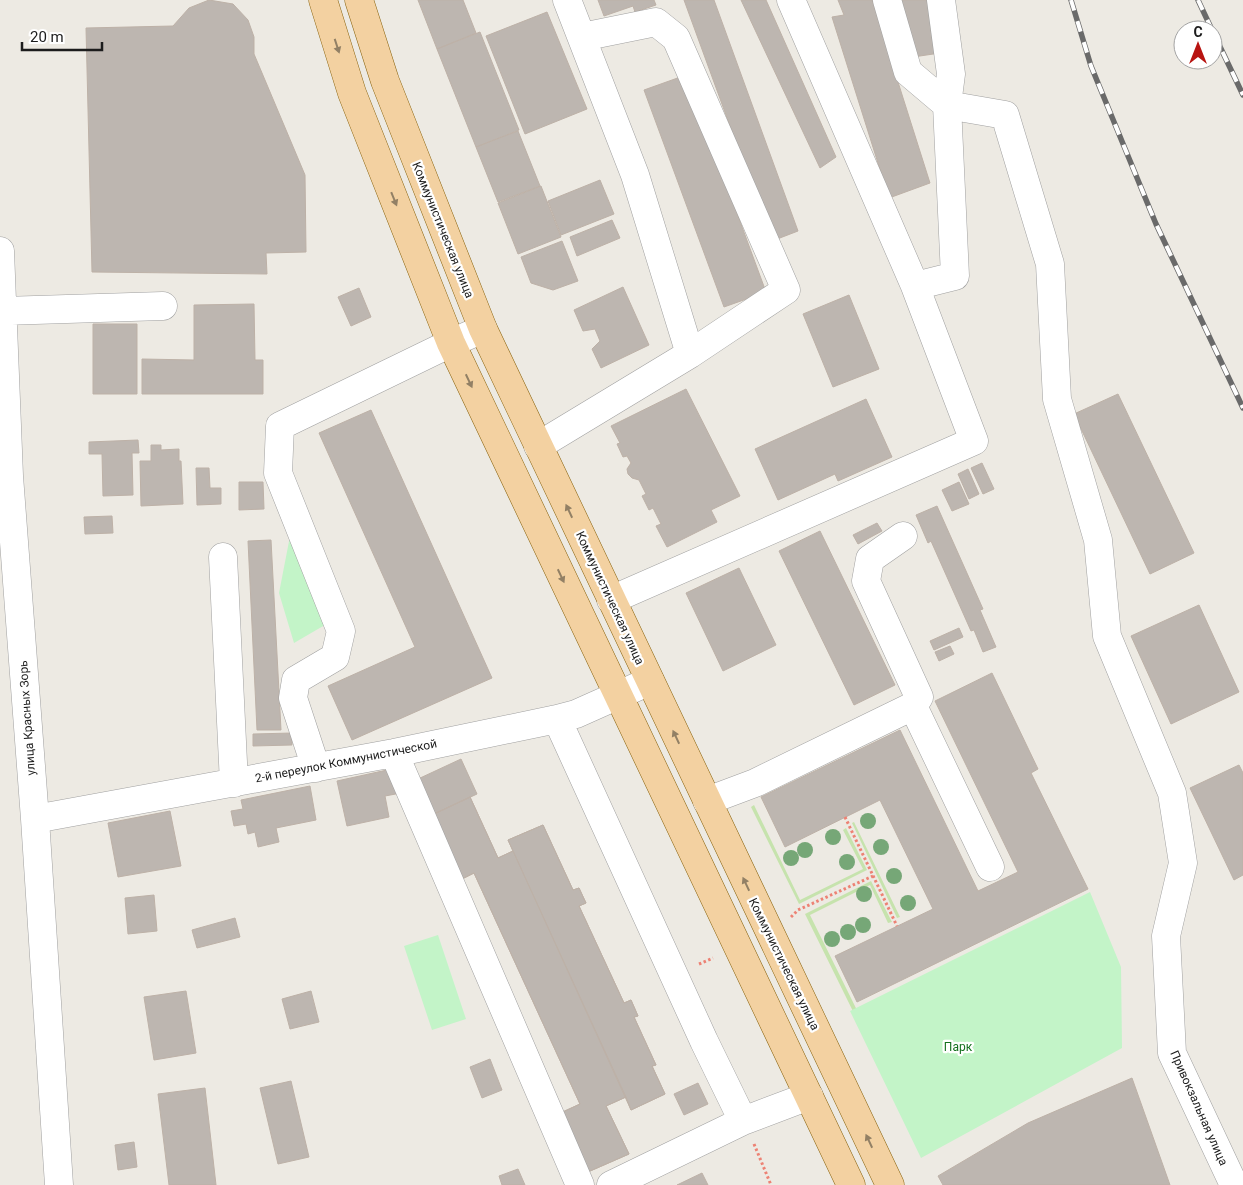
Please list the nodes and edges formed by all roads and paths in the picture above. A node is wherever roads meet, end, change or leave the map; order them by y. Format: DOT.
graph roads {
  1 [pos="322,0"];
  2 [pos="359,0"];
  3 [pos="567,0"];
  4 [pos="790,0"];
  5 [pos="887,0"];
  6 [pos="942,0"];
  7 [pos="582,37"];
  8 [pos="947,105"];
  9 [pos="0,251"];
  10 [pos="915,286"];
  11 [pos="163,306"];
  12 [pos="3,311"];
  13 [pos="483,329"];
  14 [pos="450,343"];
  15 [pos="690,354"];
  16 [pos="538,446"];
  17 [pos="903,536"];
  18 [pos="223,557"];
  19 [pos="611,600"];
  20 [pos="650,681"];
  21 [pos="618,696"];
  22 [pos="913,706"];
  23 [pos="557,719"];
  24 [pos="394,753"];
  25 [pos="316,768"];
  26 [pos="234,783"];
  27 [pos="707,801"];
  28 [pos="845,817"];
  29 [pos="35,819"];
  30 [pos="990,867"];
  31 [pos="873,876"];
  32 [pos="798,910"];
  33 [pos="897,926"];
  34 [pos="808,1096"];
  35 [pos="743,1120"];
  36 [pos="1236,1181"];
  37 [pos="59,1185"];
  38 [pos="580,1185"];
  39 [pos="611,1185"];
  40 [pos="772,1185"];
  41 [pos="851,1185"];
  42 [pos="890,1185"];
  1 -- 14 [label="main road, one-way"];
  2 -- 13 [label="main road, Коммунистическая улица"];
  3 -- 7 [label="street"];
  4 -- 10 [label="street"];
  5 -- 8 [label="street"];
  6 -- 8 [label="street"];
  7 -- 15 [label="street"];
  7 -- 15 [label="street"];
  8 -- 10 [label="street"];
  8 -- 36 [label="street, Привокзальная улица"];
  9 -- 12 [label="street, улица Красных Зорь"];
  10 -- 19 [label="street"];
  11 -- 12 [label="street"];
  12 -- 29 [label="street, улица Красных Зорь"];
  13 -- 14 [label="street"];
  13 -- 16 [label="main road, Коммунистическая улица"];
  14 -- 21 [label="main road, one-way"];
  14 -- 25 [label="street"];
  15 -- 16 [label="street"];
  19 -- 16 [label="main road, Коммунистическая улица, one-way"];
  17 -- 22 [label="street"];
  18 -- 26 [label="street"];
  19 -- 20 [label="main road, Коммунистическая улица"];
  20 -- 21 [label="street, 2-й переулок Коммунистической"];
  27 -- 20 [label="main road, Коммунистическая улица, one-way"];
  21 -- 23 [label="street, 2-й переулок Коммунистической"];
  21 -- 34 [label="main road"];
  22 -- 27 [label="street"];
  22 -- 30 [label="street"];
  23 -- 24 [label="street, 2-й переулок Коммунистической"];
  23 -- 35 [label="street"];
  24 -- 25 [label="street, 2-й переулок Коммунистической"];
  24 -- 38 [label="street"];
  25 -- 26 [label="street, 2-й переулок Коммунистической"];
  26 -- 29 [label="street, 2-й переулок Коммунистической"];
  42 -- 27 [label="main road, Коммунистическая улица, one-way"];
  28 -- 31 [label="path"];
  29 -- 37 [label="street, улица Красных Зорь"];
  31 -- 32 [label="path"];
  31 -- 33 [label="path"];
  34 -- 35 [label="street"];
  34 -- 41 [label="main road"];
  35 -- 39 [label="street"];
  35 -- 40 [label="path"];
}
